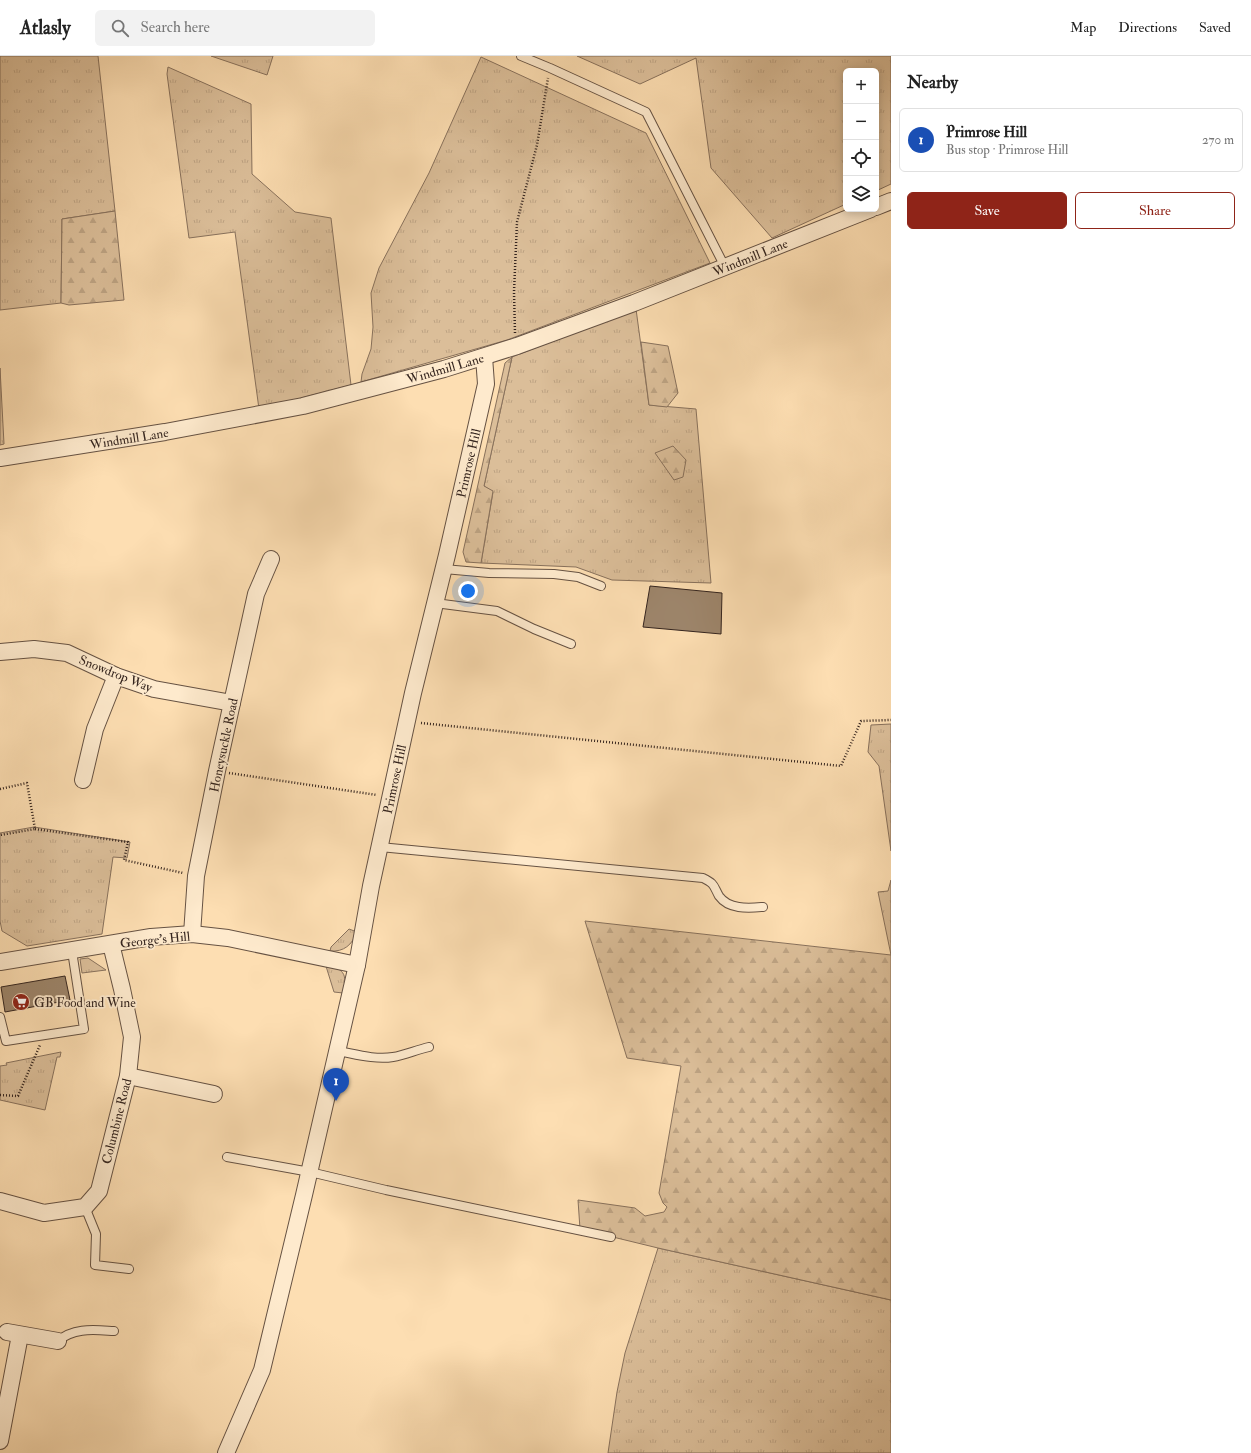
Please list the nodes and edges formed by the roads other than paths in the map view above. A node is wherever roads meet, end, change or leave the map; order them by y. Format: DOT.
graph roads {
  1 [pos="520,56"];
  2 [pos="891,201"];
  3 [pos="879,206"];
  4 [pos="863,212"];
  5 [pos="725,267"];
  6 [pos="484,357"];
  7 [pos="0,458"];
  8 [pos="271,559"];
  9 [pos="444,569"];
  10 [pos="601,586"];
  11 [pos="435,603"];
  12 [pos="571,644"];
  13 [pos="0,652"];
  14 [pos="116,676"];
  15 [pos="232,703"];
  16 [pos="83,780"];
  17 [pos="380,846"];
  18 [pos="763,907"];
  19 [pos="192,934"];
  20 [pos="111,944"];
  21 [pos="72,950"];
  22 [pos="0,960"];
  23 [pos="357,965"];
  24 [pos="0,1017"];
  25 [pos="429,1047"];
  26 [pos="338,1050"];
  27 [pos="128,1076"];
  28 [pos="214,1094"];
  29 [pos="227,1157"];
  30 [pos="310,1172"];
  31 [pos="0,1201"];
  32 [pos="85,1207"];
  33 [pos="611,1237"];
  34 [pos="129,1269"];
  35 [pos="114,1331"];
  36 [pos="58,1341"];
  37 [pos="0,1441"];
  38 [pos="226,1453"];
  1 -- 5 [label="lane"];
  2 -- 3 [label="street"];
  4 -- 5 [label="street, Windmill Lane"];
  5 -- 6 [label="street, Windmill Lane"];
  6 -- 7 [label="street, Windmill Lane"];
  6 -- 9 [label="street, Primrose Hill"];
  8 -- 15 [label="street, Honeysuckle Road"];
  9 -- 10 [label="lane"];
  9 -- 11 [label="street, Primrose Hill"];
  11 -- 12 [label="lane"];
  11 -- 17 [label="street, Primrose Hill"];
  13 -- 14 [label="street, Snowdrop Way"];
  14 -- 15 [label="street, Snowdrop Way"];
  14 -- 16 [label="street"];
  15 -- 19 [label="street, Honeysuckle Road"];
  17 -- 18 [label="lane"];
  17 -- 23 [label="street, Primrose Hill"];
  19 -- 20 [label="street, George's Hill"];
  19 -- 23 [label="street, George's Hill"];
  20 -- 21 [label="street, George's Hill"];
  20 -- 27 [label="street, Columbine Road"];
  21 -- 22 [label="street, George's Hill"];
  21 -- 24 [label="lane"];
  23 -- 26 [label="street, Primrose Hill"];
  25 -- 26 [label="lane"];
  26 -- 30 [label="street, Primrose Hill"];
  27 -- 28 [label="street"];
  27 -- 32 [label="street, Columbine Road"];
  29 -- 30 [label="lane"];
  30 -- 33 [label="lane"];
  30 -- 38 [label="street, Primrose Hill"];
  31 -- 32 [label="street"];
  32 -- 34 [label="lane"];
  35 -- 36 [label="lane"];
  36 -- 37 [label="street"];
}
